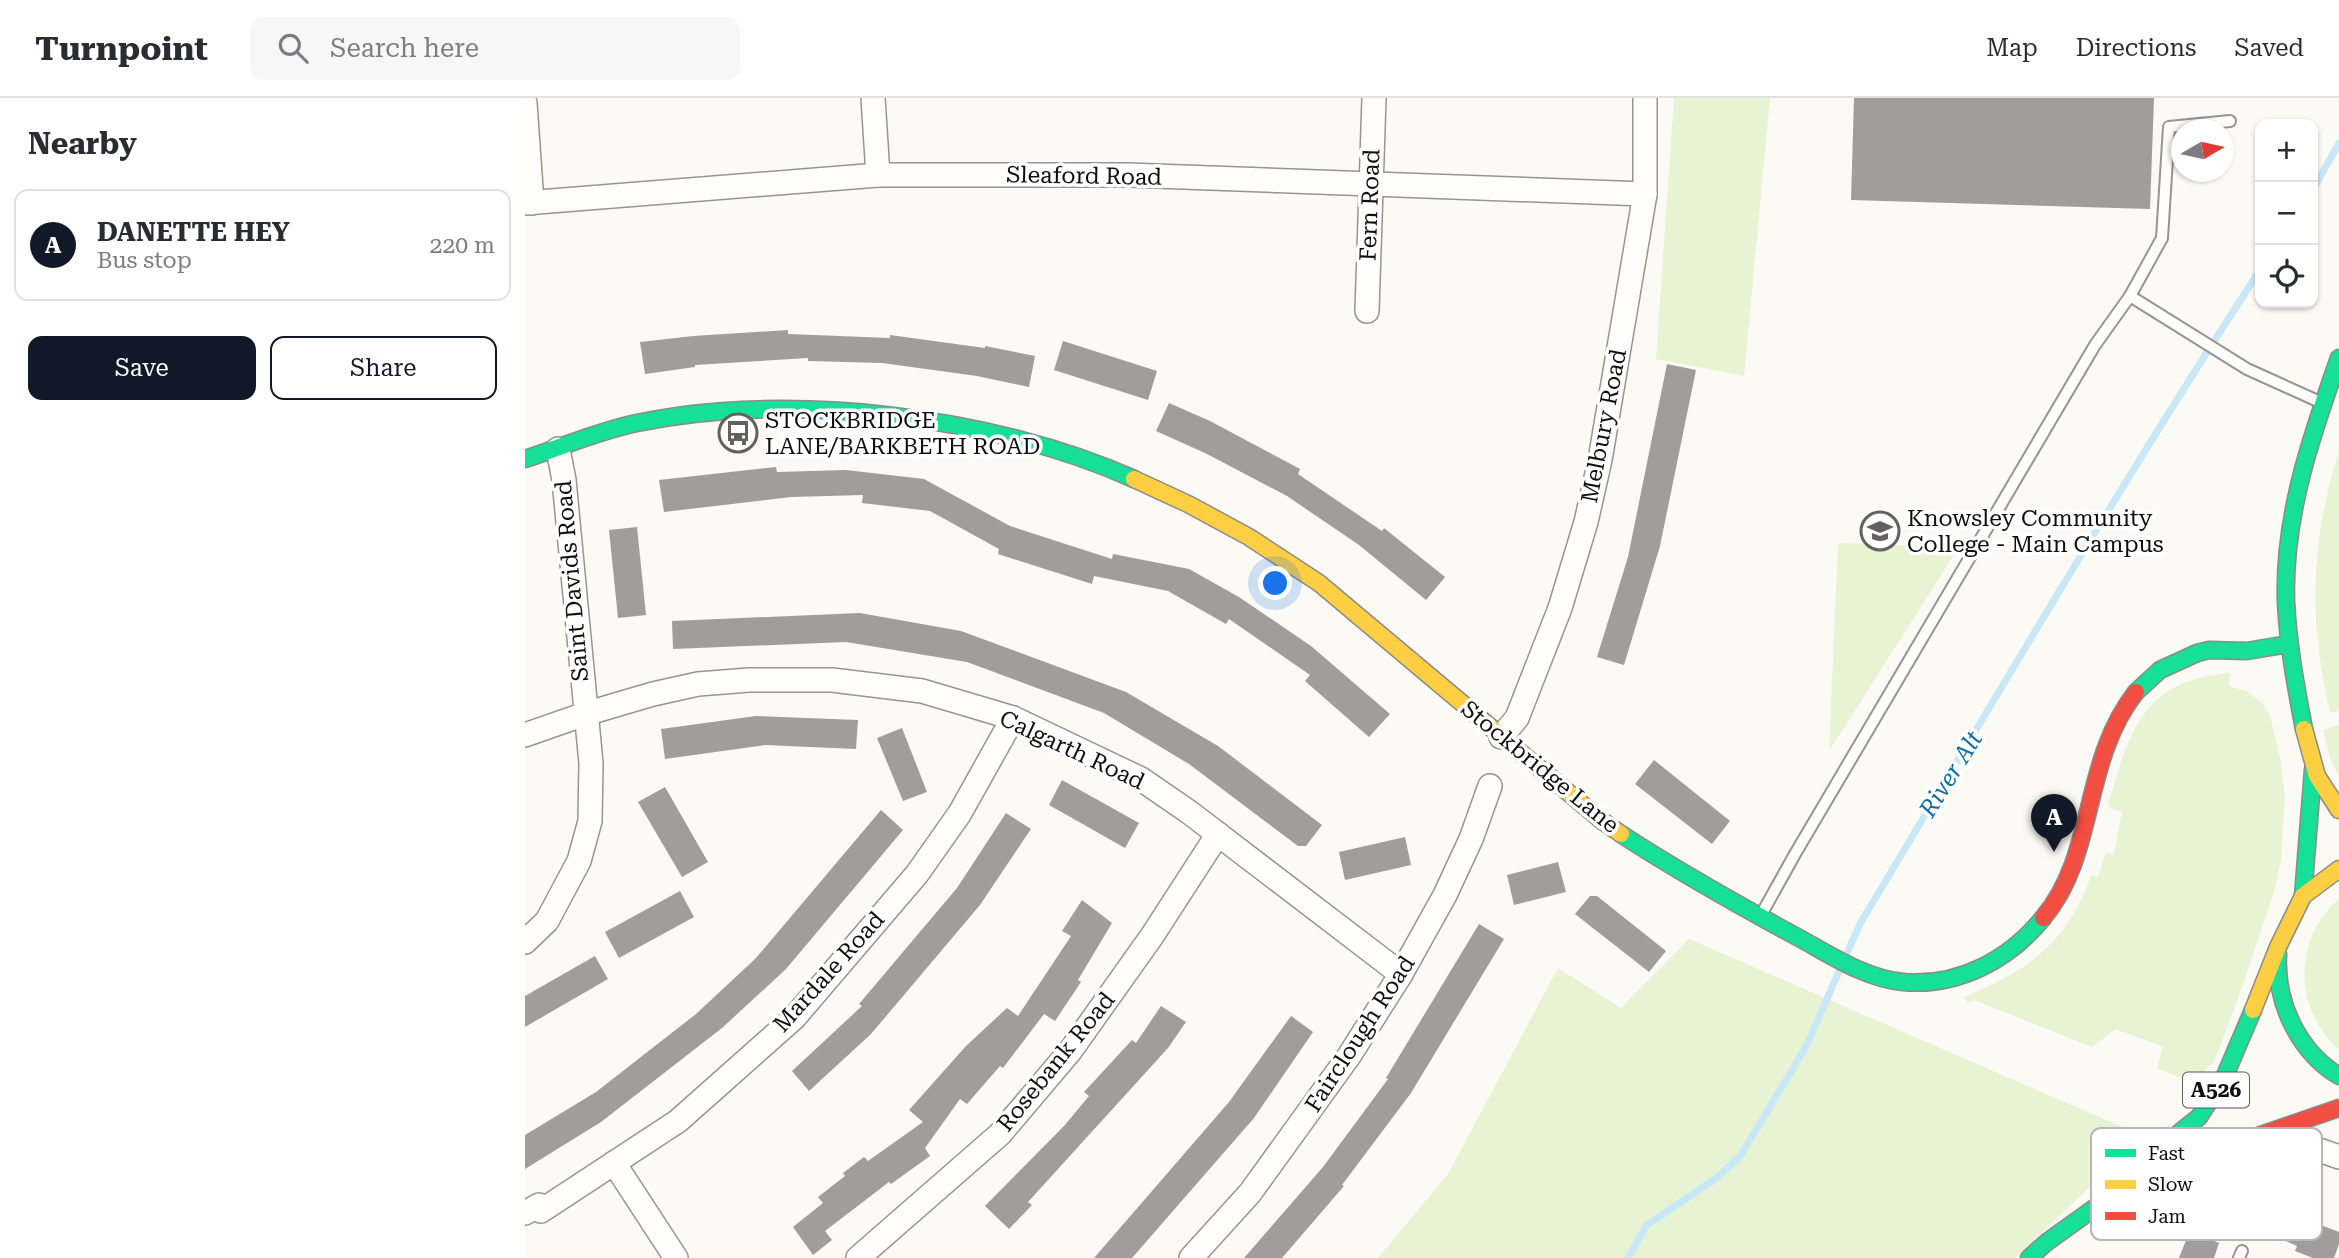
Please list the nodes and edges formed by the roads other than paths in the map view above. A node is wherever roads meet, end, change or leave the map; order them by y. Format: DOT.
graph roads {
  1 [pos="873,98"];
  2 [pos="1374,98"];
  3 [pos="1645,98"];
  4 [pos="525,103"];
  5 [pos="2171,127"];
  6 [pos="878,175"];
  7 [pos="1370,184"];
  8 [pos="1645,194"];
  9 [pos="528,203"];
  10 [pos="2130,296"];
  11 [pos="1367,312"];
  12 [pos="2339,358"];
  13 [pos="2323,404"];
  14 [pos="558,449"];
  15 [pos="525,459"];
  16 [pos="2288,644"];
  17 [pos="585,714"];
  18 [pos="1013,718"];
  19 [pos="525,735"];
  20 [pos="1501,737"];
  21 [pos="2313,770"];
  22 [pos="1490,786"];
  23 [pos="2339,810"];
  24 [pos="1218,834"];
  25 [pos="2339,869"];
  26 [pos="2303,896"];
  27 [pos="1760,918"];
  28 [pos="525,942"];
  29 [pos="2278,947"];
  30 [pos="1401,974"];
  31 [pos="2339,1076"];
  32 [pos="2339,1108"];
  33 [pos="2185,1128"];
  34 [pos="2281,1128"];
  35 [pos="614,1163"];
  36 [pos="2091,1210"];
  37 [pos="525,1213"];
  38 [pos="675,1258"];
  39 [pos="858,1258"];
  40 [pos="1191,1258"];
  41 [pos="2029,1258"];
  1 -- 6 [label="street"];
  2 -- 7 [label="street, Fern Road"];
  3 -- 8 [label="street, Melbury Road"];
  4 -- 9 [label="street"];
  5 -- 10 [label="lane"];
  6 -- 7 [label="street, Sleaford Road"];
  6 -- 9 [label="street, Sleaford Road"];
  7 -- 8 [label="street, Sleaford Road"];
  7 -- 11 [label="street, Fern Road"];
  8 -- 20 [label="street, Melbury Road"];
  10 -- 13 [label="lane"];
  10 -- 27 [label="lane"];
  12 -- 13 [label="main road"];
  13 -- 16 [label="main road"];
  14 -- 15 [label="main road, Stockbridge Lane"];
  14 -- 17 [label="street, Saint Davids Road"];
  14 -- 20 [label="main road, Stockbridge Lane"];
  16 -- 21 [label="main road"];
  16 -- 27 [label="main road, Stockbridge Lane"];
  17 -- 18 [label="street, Calgarth Road"];
  17 -- 19 [label="street, Calgarth Road"];
  17 -- 28 [label="street, Saint Davids Road"];
  18 -- 24 [label="street, Calgarth Road"];
  18 -- 35 [label="street, Mardale Road"];
  20 -- 27 [label="main road, Stockbridge Lane"];
  21 -- 23 [label="main road"];
  21 -- 26 [label="main road"];
  22 -- 30 [label="street, Fairclough Road"];
  24 -- 30 [label="street, Calgarth Road"];
  24 -- 39 [label="street, Rosebank Road"];
  25 -- 26 [label="main road, A526"];
  26 -- 29 [label="main road, A526"];
  29 -- 31 [label="main road, A526"];
  29 -- 33 [label="main road, A526"];
  30 -- 40 [label="street, Fairclough Road"];
  32 -- 34 [label="main road, A526"];
  35 -- 37 [label="street, Mardale Road"];
  35 -- 38 [label="street"];
  36 -- 41 [label="main road, A526"];
}
